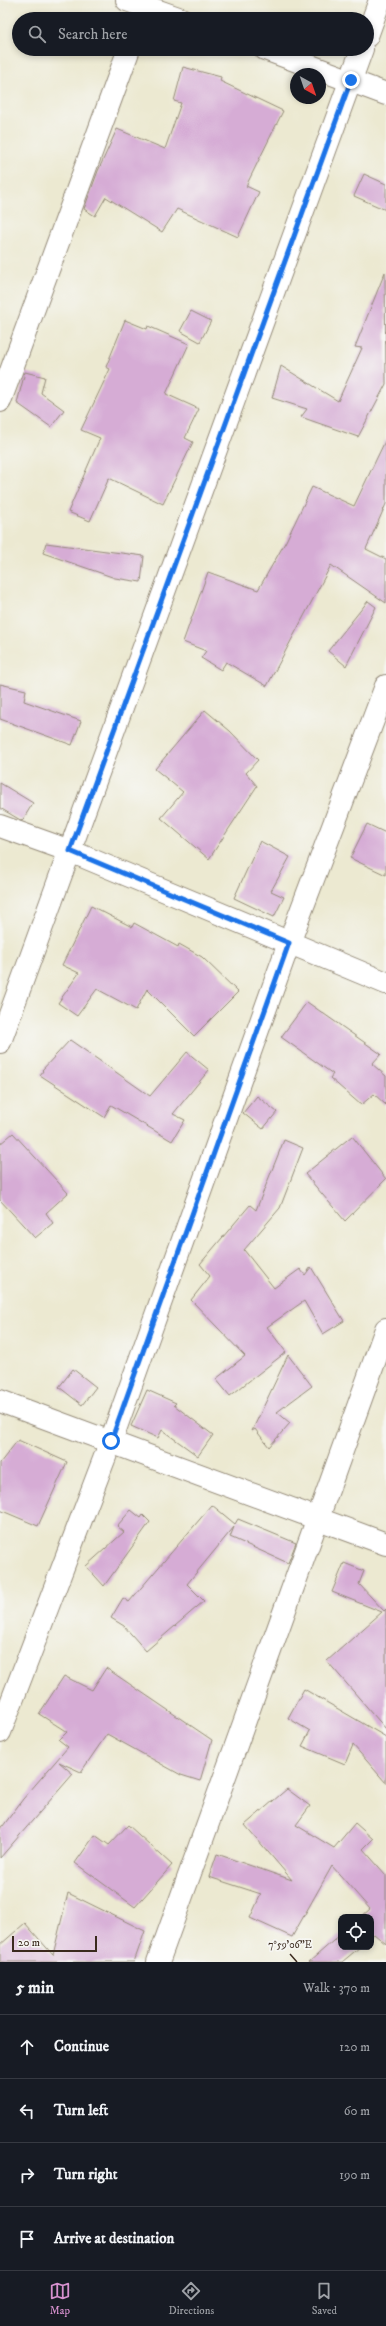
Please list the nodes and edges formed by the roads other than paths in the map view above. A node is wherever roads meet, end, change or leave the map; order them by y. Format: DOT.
graph roads {
  1 [pos="380,0"];
  2 [pos="138,8"];
  3 [pos="154,12"];
  4 [pos="374,17"];
  5 [pos="126,56"];
  6 [pos="284,56"];
  7 [pos="360,56"];
  8 [pos="351,80"];
  9 [pos="386,94"];
  10 [pos="0,401"];
  11 [pos="386,686"];
  12 [pos="0,826"];
  13 [pos="70,851"];
  14 [pos="289,943"];
  15 [pos="386,983"];
  16 [pos="0,1042"];
  17 [pos="386,1329"];
  18 [pos="0,1401"];
  19 [pos="111,1441"];
  20 [pos="317,1519"];
  21 [pos="386,1544"];
  22 [pos="0,1732"];
  23 [pos="158,1962"];
  1 -- 4 [label="street"];
  2 -- 3 [label="street"];
  5 -- 10 [label="street"];
  6 -- 8 [label="street"];
  7 -- 8 [label="street"];
  8 -- 9 [label="street"];
  8 -- 13 [label="street"];
  11 -- 14 [label="street"];
  12 -- 13 [label="street"];
  13 -- 14 [label="street"];
  13 -- 16 [label="street"];
  14 -- 15 [label="street"];
  14 -- 19 [label="street"];
  17 -- 20 [label="street"];
  18 -- 19 [label="street"];
  19 -- 20 [label="street"];
  19 -- 22 [label="street"];
  20 -- 21 [label="street"];
  20 -- 23 [label="street"];
}
